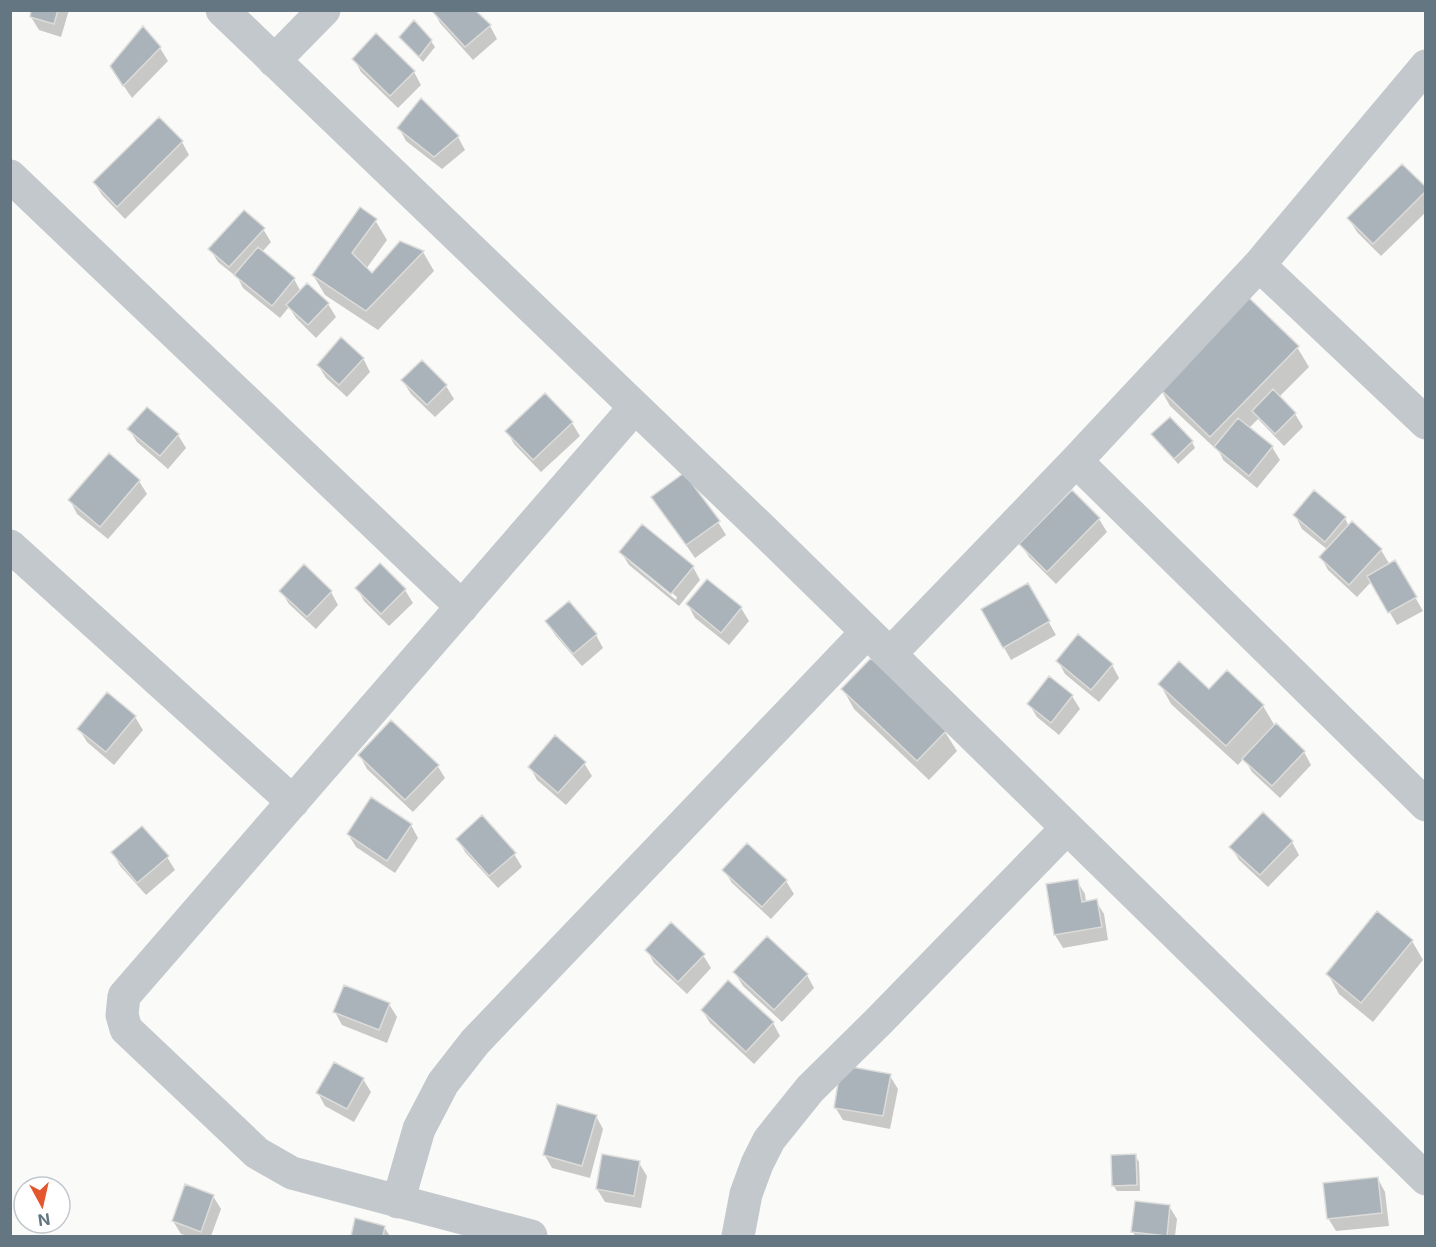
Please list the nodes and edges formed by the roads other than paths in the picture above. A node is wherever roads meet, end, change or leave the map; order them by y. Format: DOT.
graph roads {
  1 [pos="222,10"];
  2 [pos="324,10"];
  3 [pos="274,61"];
  4 [pos="1425,66"];
  5 [pos="10,176"];
  6 [pos="1259,265"];
  7 [pos="635,407"];
  8 [pos="1425,423"];
  9 [pos="1076,461"];
  10 [pos="10,546"];
  11 [pos="462,607"];
  12 [pos="878,643"];
  13 [pos="292,802"];
  14 [pos="1425,805"];
  15 [pos="1067,828"];
  16 [pos="1425,1179"];
  17 [pos="398,1202"];
  18 [pos="531,1236"];
  19 [pos="738,1236"];
  1 -- 3 [label="street"];
  2 -- 3 [label="street"];
  3 -- 7 [label="street"];
  4 -- 6 [label="street"];
  5 -- 11 [label="street"];
  6 -- 8 [label="street"];
  6 -- 9 [label="street"];
  7 -- 11 [label="street"];
  7 -- 12 [label="street"];
  9 -- 12 [label="street"];
  9 -- 14 [label="street"];
  10 -- 13 [label="street"];
  11 -- 13 [label="street"];
  12 -- 15 [label="street"];
  12 -- 17 [label="street"];
  13 -- 17 [label="street"];
  15 -- 16 [label="street"];
  15 -- 19 [label="street"];
  17 -- 18 [label="street"];
}
